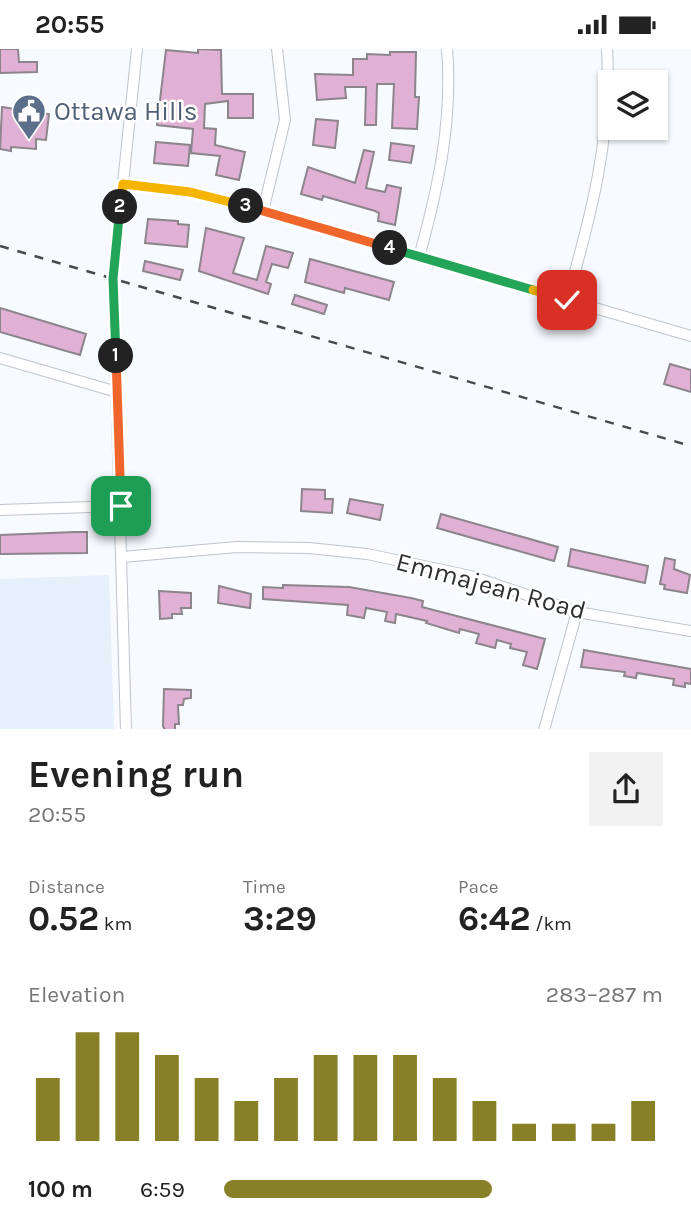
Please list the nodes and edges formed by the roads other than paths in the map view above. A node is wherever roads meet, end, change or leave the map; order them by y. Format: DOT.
graph roads {
  1 [pos="137,49"];
  2 [pos="277,49"];
  3 [pos="447,49"];
  4 [pos="607,49"];
  5 [pos="123,184"];
  6 [pos="262,211"];
  7 [pos="419,257"];
  8 [pos="567,300"];
  9 [pos="691,336"];
  10 [pos="0,358"];
  11 [pos="117,393"];
  12 [pos="121,506"];
  13 [pos="0,510"];
  14 [pos="122,558"];
  15 [pos="577,612"];
  16 [pos="691,631"];
  17 [pos="126,729"];
  18 [pos="544,729"];
  1 -- 5 [label="street"];
  2 -- 6 [label="street"];
  3 -- 7 [label="street"];
  4 -- 8 [label="street"];
  5 -- 6 [label="street"];
  5 -- 11 [label="street"];
  6 -- 7 [label="street"];
  7 -- 8 [label="street"];
  8 -- 9 [label="street"];
  10 -- 11 [label="street"];
  11 -- 12 [label="street"];
  12 -- 13 [label="street"];
  12 -- 14 [label="street"];
  14 -- 15 [label="street, Emmajean Road"];
  14 -- 17 [label="street"];
  15 -- 16 [label="street, Emmajean Road"];
  15 -- 18 [label="street"];
}
